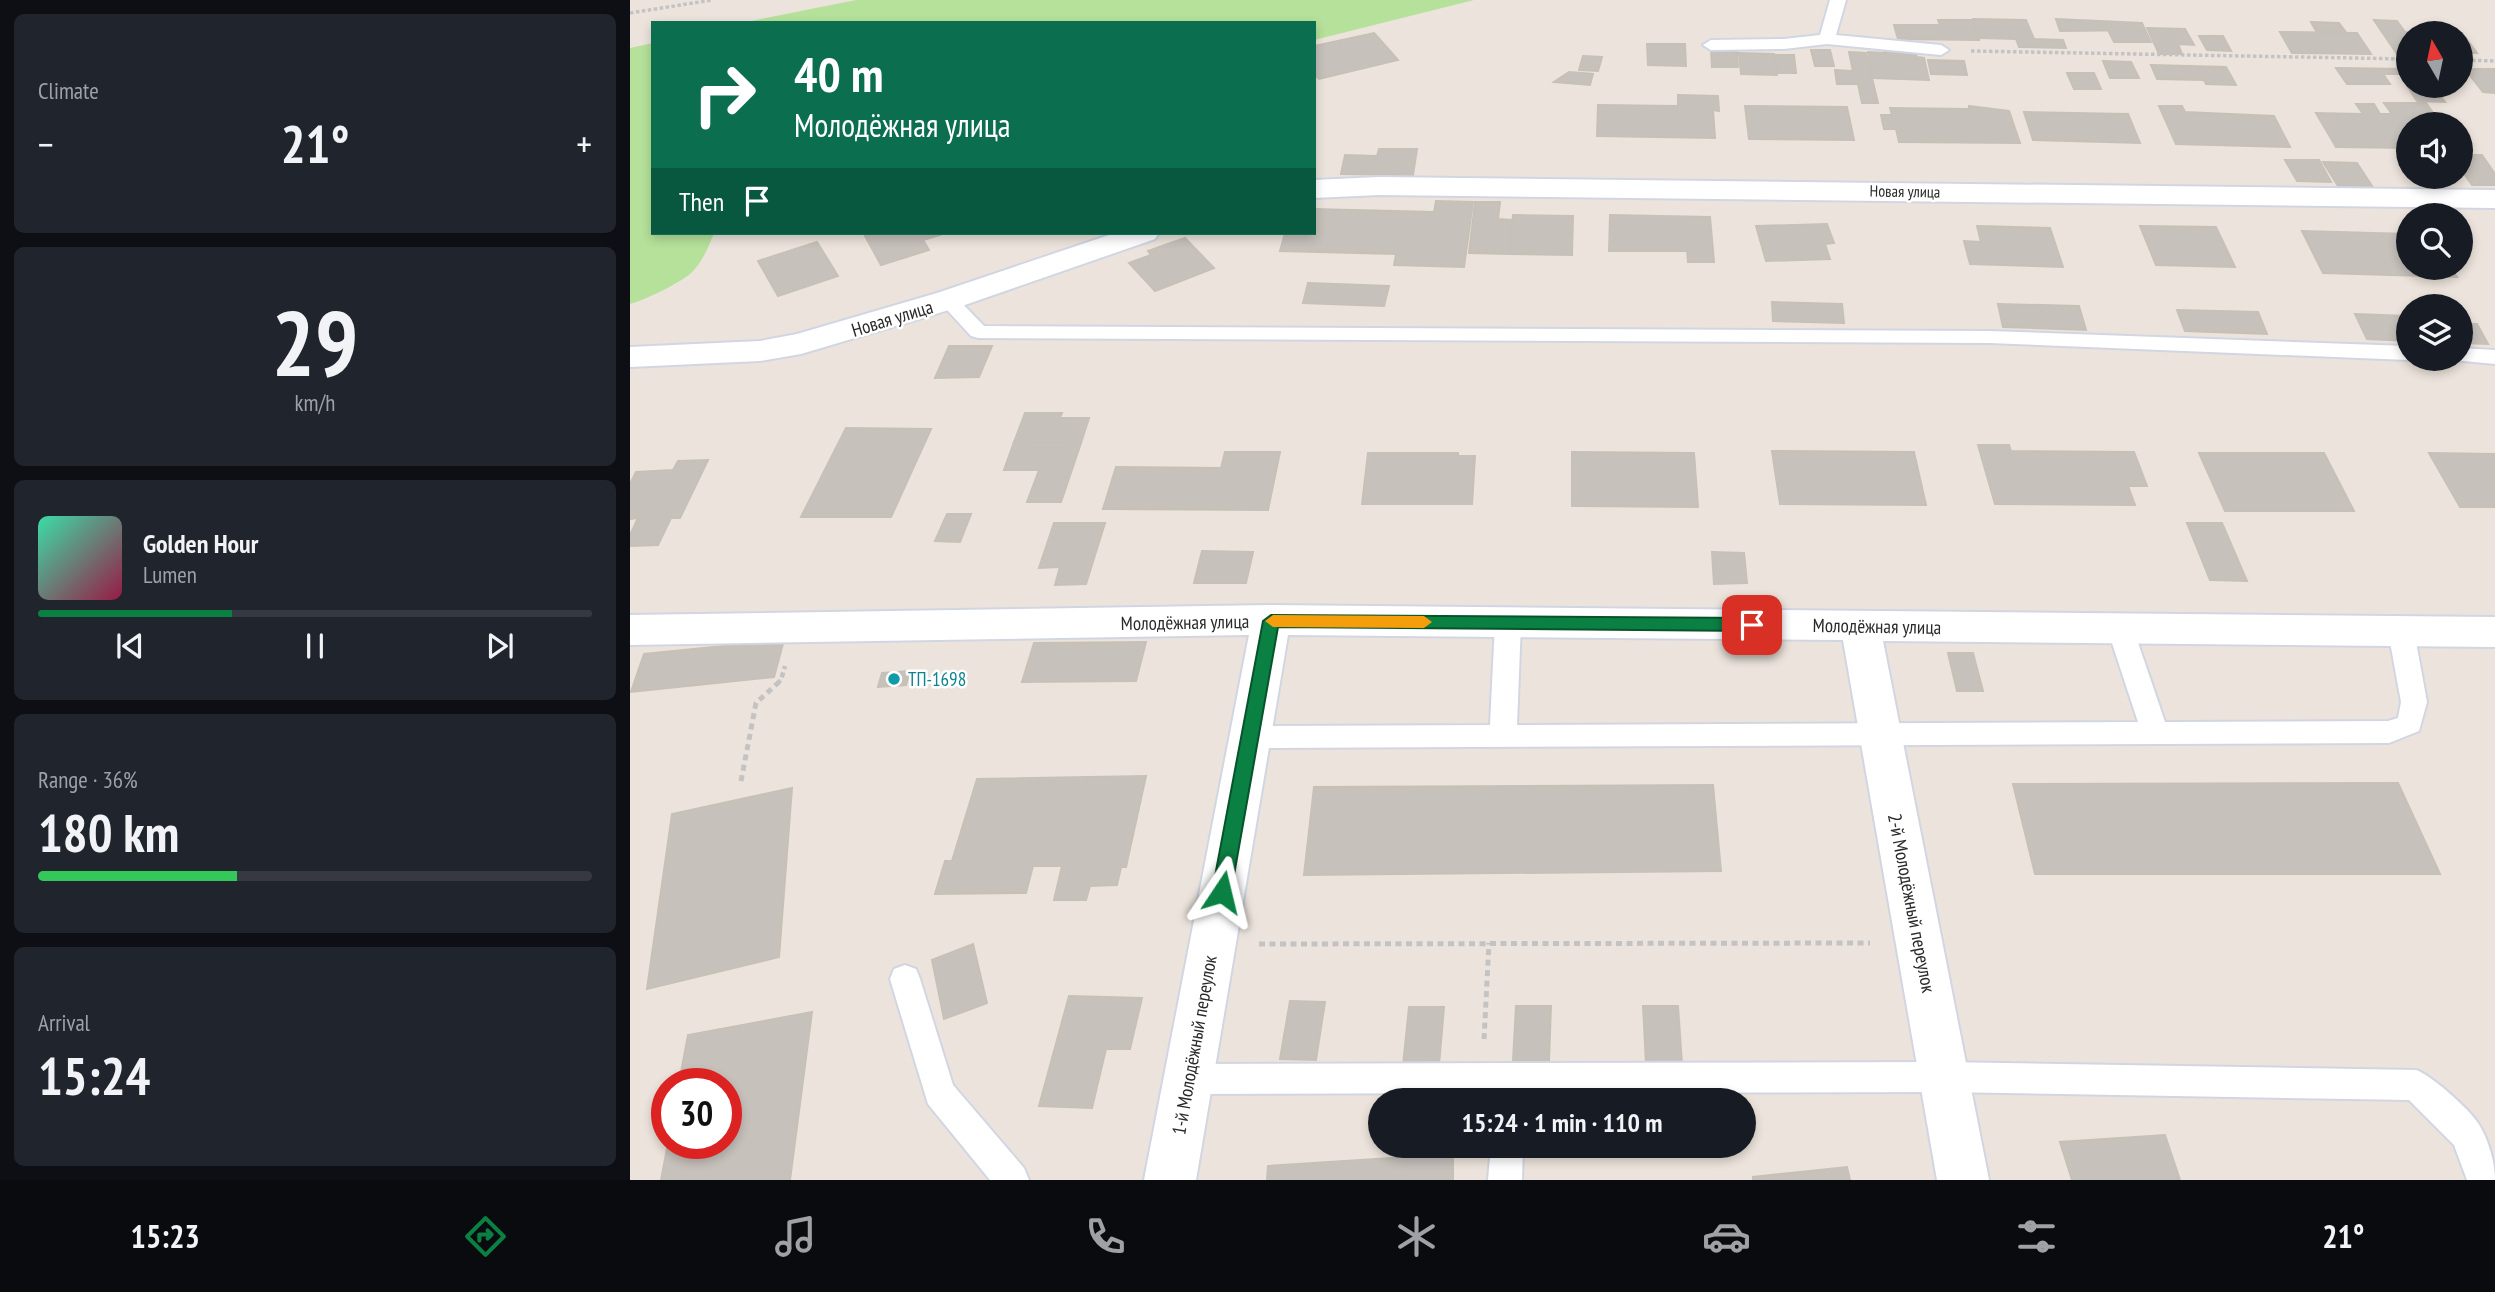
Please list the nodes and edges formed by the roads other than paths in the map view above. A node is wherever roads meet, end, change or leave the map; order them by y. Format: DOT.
graph roads {
  1 [pos="1838,0"];
  2 [pos="1827,38"];
  3 [pos="1712,45"];
  4 [pos="1941,50"];
  5 [pos="1316,189"];
  6 [pos="2495,199"];
  7 [pos="1138,235"];
  8 [pos="948,300"];
  9 [pos="2396,354"];
  10 [pos="2473,356"];
  11 [pos="630,357"];
  12 [pos="2495,357"];
  13 [pos="1271,621"];
  14 [pos="1508,623"];
  15 [pos="1860,625"];
  16 [pos="2120,628"];
  17 [pos="630,630"];
  18 [pos="2401,631"];
  19 [pos="2495,632"];
  20 [pos="2155,733"];
  21 [pos="1881,734"];
  22 [pos="1503,735"];
  23 [pos="1250,737"];
  24 [pos="905,979"];
  25 [pos="1944,1077"];
  26 [pos="1188,1079"];
  27 [pos="1501,1086"];
  28 [pos="1507,1158"];
  29 [pos="1012,1180"];
  30 [pos="1170,1180"];
  31 [pos="1506,1180"];
  32 [pos="1963,1180"];
  33 [pos="2484,1180"];
  1 -- 2 [label="lane"];
  2 -- 3 [label="lane"];
  2 -- 4 [label="lane"];
  5 -- 6 [label="street, Новая улица"];
  7 -- 8 [label="street, Новая улица"];
  8 -- 9 [label="lane"];
  8 -- 11 [label="street, Новая улица"];
  10 -- 12 [label="lane"];
  13 -- 14 [label="street, Молодёжная улица"];
  13 -- 17 [label="street, Молодёжная улица"];
  13 -- 23 [label="street, 1-й Молодёжный переулок"];
  14 -- 15 [label="street, Молодёжная улица"];
  14 -- 22 [label="lane"];
  15 -- 16 [label="street, Молодёжная улица"];
  15 -- 21 [label="street, 2-й Молодёжный переулок"];
  16 -- 18 [label="street, Молодёжная улица"];
  16 -- 20 [label="lane"];
  18 -- 19 [label="street, Молодёжная улица"];
  18 -- 20 [label="lane"];
  20 -- 21 [label="lane"];
  21 -- 22 [label="lane"];
  21 -- 25 [label="street, 2-й Молодёжный переулок"];
  22 -- 23 [label="lane"];
  23 -- 26 [label="street, 1-й Молодёжный переулок"];
  24 -- 29 [label="lane"];
  25 -- 27 [label="lane"];
  25 -- 32 [label="street, 2-й Молодёжный переулок"];
  25 -- 33 [label="lane"];
  26 -- 27 [label="lane"];
  26 -- 30 [label="street, 1-й Молодёжный переулок"];
  28 -- 31 [label="lane"];
}
